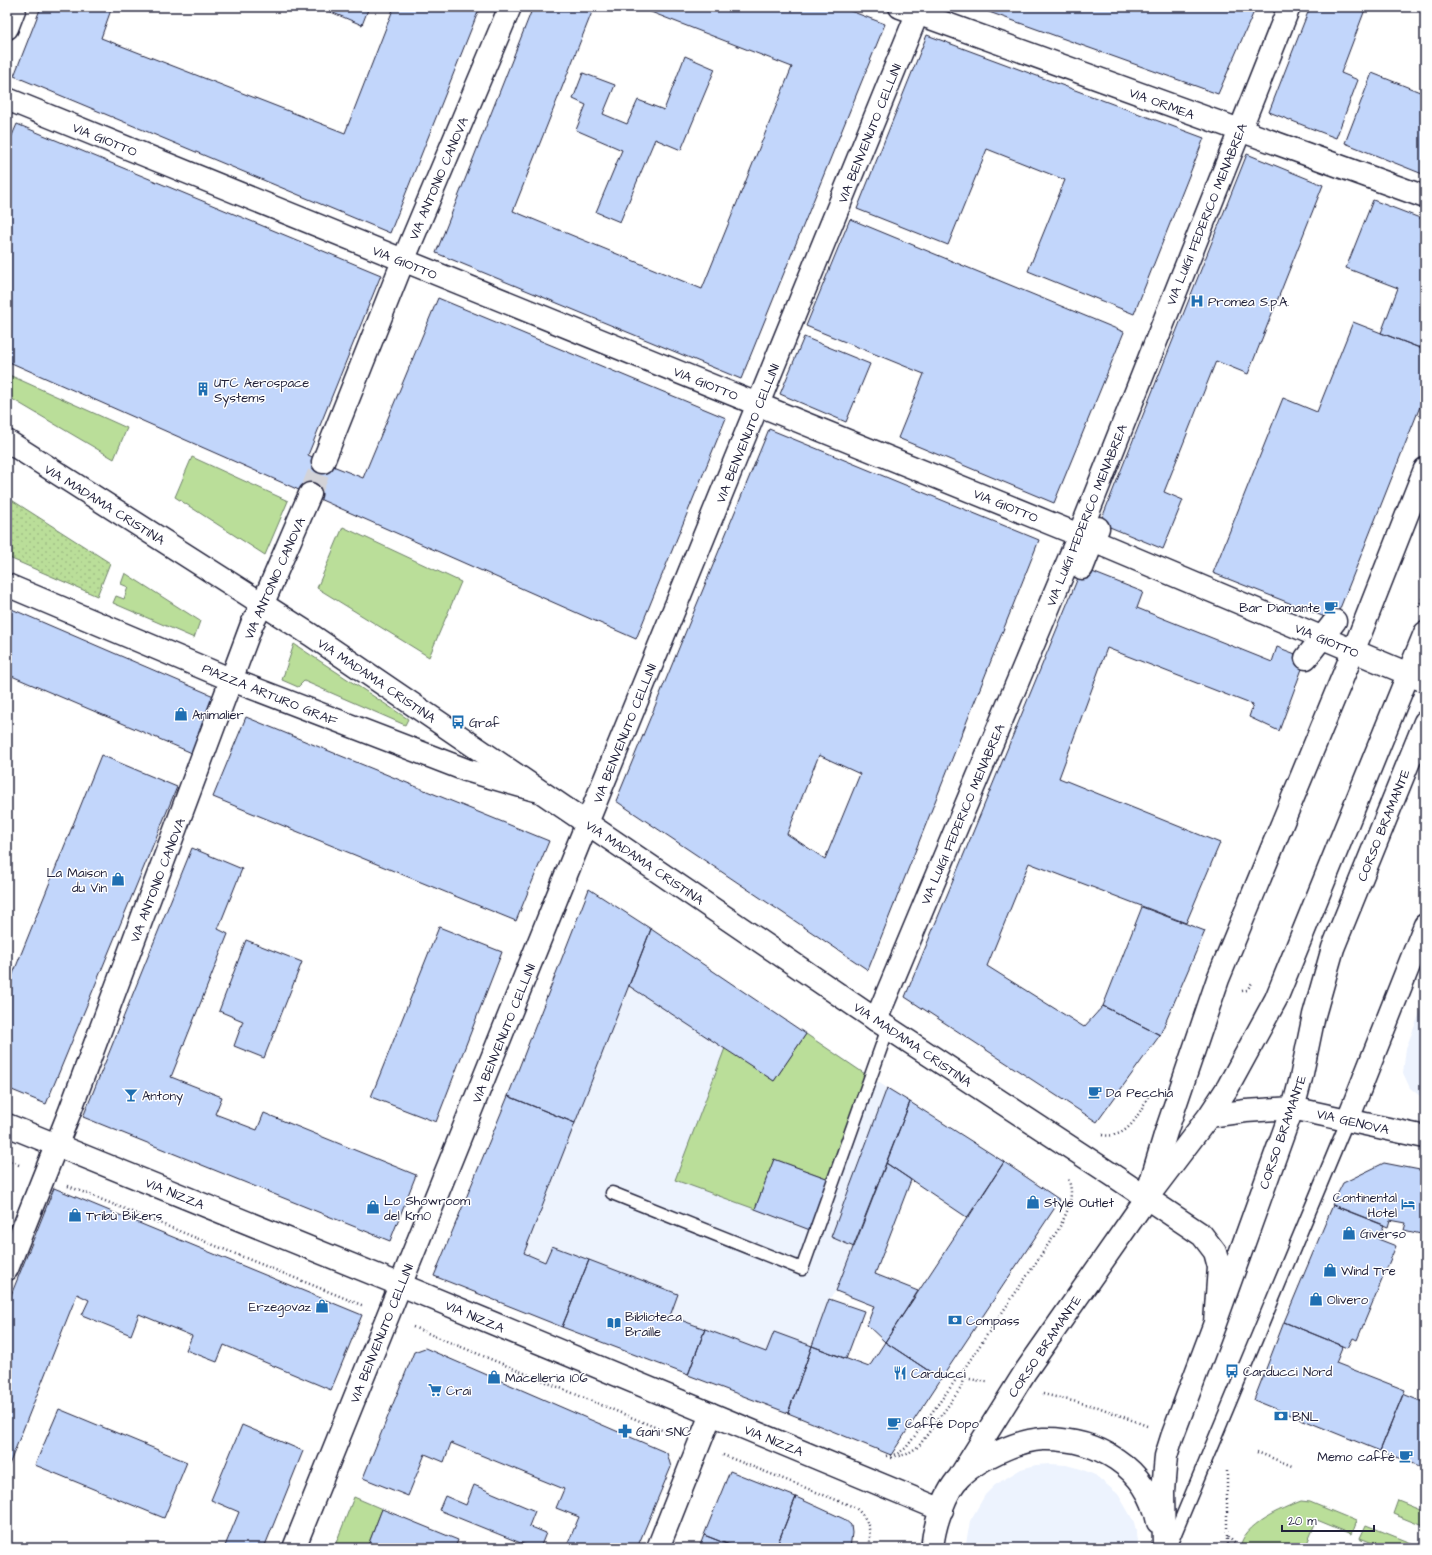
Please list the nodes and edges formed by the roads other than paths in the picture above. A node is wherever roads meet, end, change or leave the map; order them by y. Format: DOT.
graph roads {
  1 [pos="15,7"];
  2 [pos="510,7"];
  3 [pos="1289,7"];
  4 [pos="913,9"];
  5 [pos="7,28"];
  6 [pos="7,99"];
  7 [pos="1240,131"];
  8 [pos="1425,197"];
  9 [pos="403,261"];
  10 [pos="759,405"];
  11 [pos="7,442"];
  12 [pos="323,462"];
  13 [pos="1425,469"];
  14 [pos="310,494"];
  15 [pos="1090,533"];
  16 [pos="1082,568"];
  17 [pos="7,585"];
  18 [pos="263,603"];
  19 [pos="1335,621"];
  20 [pos="1425,633"];
  21 [pos="1322,638"];
  22 [pos="1353,652"];
  23 [pos="1306,658"];
  24 [pos="1417,678"];
  25 [pos="232,680"];
  26 [pos="1425,722"];
  27 [pos="538,790"];
  28 [pos="587,823"];
  29 [pos="1425,925"];
  30 [pos="882,1024"];
  31 [pos="1292,1108"];
  32 [pos="1209,1116"];
  33 [pos="1348,1119"];
  34 [pos="7,1125"];
  35 [pos="1425,1137"];
  36 [pos="57,1145"];
  37 [pos="612,1193"];
  38 [pos="1146,1199"];
  39 [pos="7,1268"];
  40 [pos="401,1285"];
  41 [pos="1215,1323"];
  42 [pos="711,1414"];
  43 [pos="960,1476"];
  44 [pos="942,1510"];
  45 [pos="932,1547"];
  46 [pos="294,1548"];
  47 [pos="658,1548"];
  48 [pos="1164,1548"];
  49 [pos="1170,1548"];
  1 -- 5 [label="street"];
  2 -- 9 [label="street, VIA ANTONIO CANOVA"];
  3 -- 7 [label="street, VIA LUIGI FEDERICO MENABREA"];
  4 -- 7 [label="street, VIA ORMEA"];
  4 -- 10 [label="street, VIA BENVENUTO CELLINI"];
  6 -- 9 [label="street, VIA GIOTTO"];
  7 -- 8 [label="street, VIA ORMEA"];
  7 -- 15 [label="street, VIA LUIGI FEDERICO MENABREA"];
  9 -- 10 [label="street, VIA GIOTTO"];
  9 -- 12 [label="street, VIA ANTONIO CANOVA"];
  10 -- 15 [label="street, VIA GIOTTO"];
  10 -- 28 [label="street, VIA BENVENUTO CELLINI"];
  11 -- 18 [label="street, VIA MADAMA CRISTINA"];
  13 -- 22 [label="street, CORSO BRAMANTE"];
  14 -- 18 [label="street, VIA ANTONIO CANOVA"];
  15 -- 16 [label="street"];
  15 -- 21 [label="street, VIA GIOTTO"];
  15 -- 30 [label="street, VIA LUIGI FEDERICO MENABREA"];
  17 -- 25 [label="street, PIAZZA ARTURO GRAF"];
  18 -- 25 [label="street, VIA ANTONIO CANOVA"];
  18 -- 27 [label="street, VIA MADAMA CRISTINA"];
  19 -- 21 [label="street"];
  20 -- 24 [label="street, CORSO BRAMANTE"];
  21 -- 22 [label="street, VIA GIOTTO"];
  21 -- 23 [label="street"];
  22 -- 24 [label="street, VIA GIOTTO"];
  22 -- 38 [label="street, CORSO BRAMANTE"];
  24 -- 32 [label="street, CORSO BRAMANTE"];
  25 -- 27 [label="street, PIAZZA ARTURO GRAF"];
  25 -- 36 [label="street, VIA ANTONIO CANOVA"];
  26 -- 31 [label="street, CORSO BRAMANTE"];
  27 -- 28 [label="street, VIA MADAMA CRISTINA"];
  28 -- 30 [label="street, VIA MADAMA CRISTINA"];
  28 -- 40 [label="street, VIA BENVENUTO CELLINI"];
  29 -- 33 [label="street"];
  30 -- 37 [label="lane"];
  30 -- 38 [label="street, VIA MADAMA CRISTINA"];
  31 -- 32 [label="street, VIA GENOVA"];
  31 -- 33 [label="street, VIA GENOVA"];
  31 -- 41 [label="street, CORSO BRAMANTE"];
  32 -- 38 [label="street, CORSO BRAMANTE"];
  33 -- 35 [label="street, VIA GENOVA"];
  33 -- 49 [label="lane"];
  34 -- 36 [label="street, VIA NIZZA"];
  36 -- 39 [label="street, VIA ANTONIO CANOVA"];
  36 -- 40 [label="street, VIA NIZZA"];
  38 -- 41 [label="street, VIA MADAMA CRISTINA"];
  38 -- 43 [label="street, CORSO BRAMANTE"];
  40 -- 42 [label="street, VIA NIZZA"];
  40 -- 46 [label="street, VIA BENVENUTO CELLINI"];
  41 -- 48 [label="street, CORSO BRAMANTE"];
  42 -- 44 [label="street, VIA NIZZA"];
  42 -- 47 [label="street"];
  43 -- 44 [label="street, CORSO BRAMANTE"];
  43 -- 48 [label="street"];
  44 -- 45 [label="street, CORSO BRAMANTE"];
}
